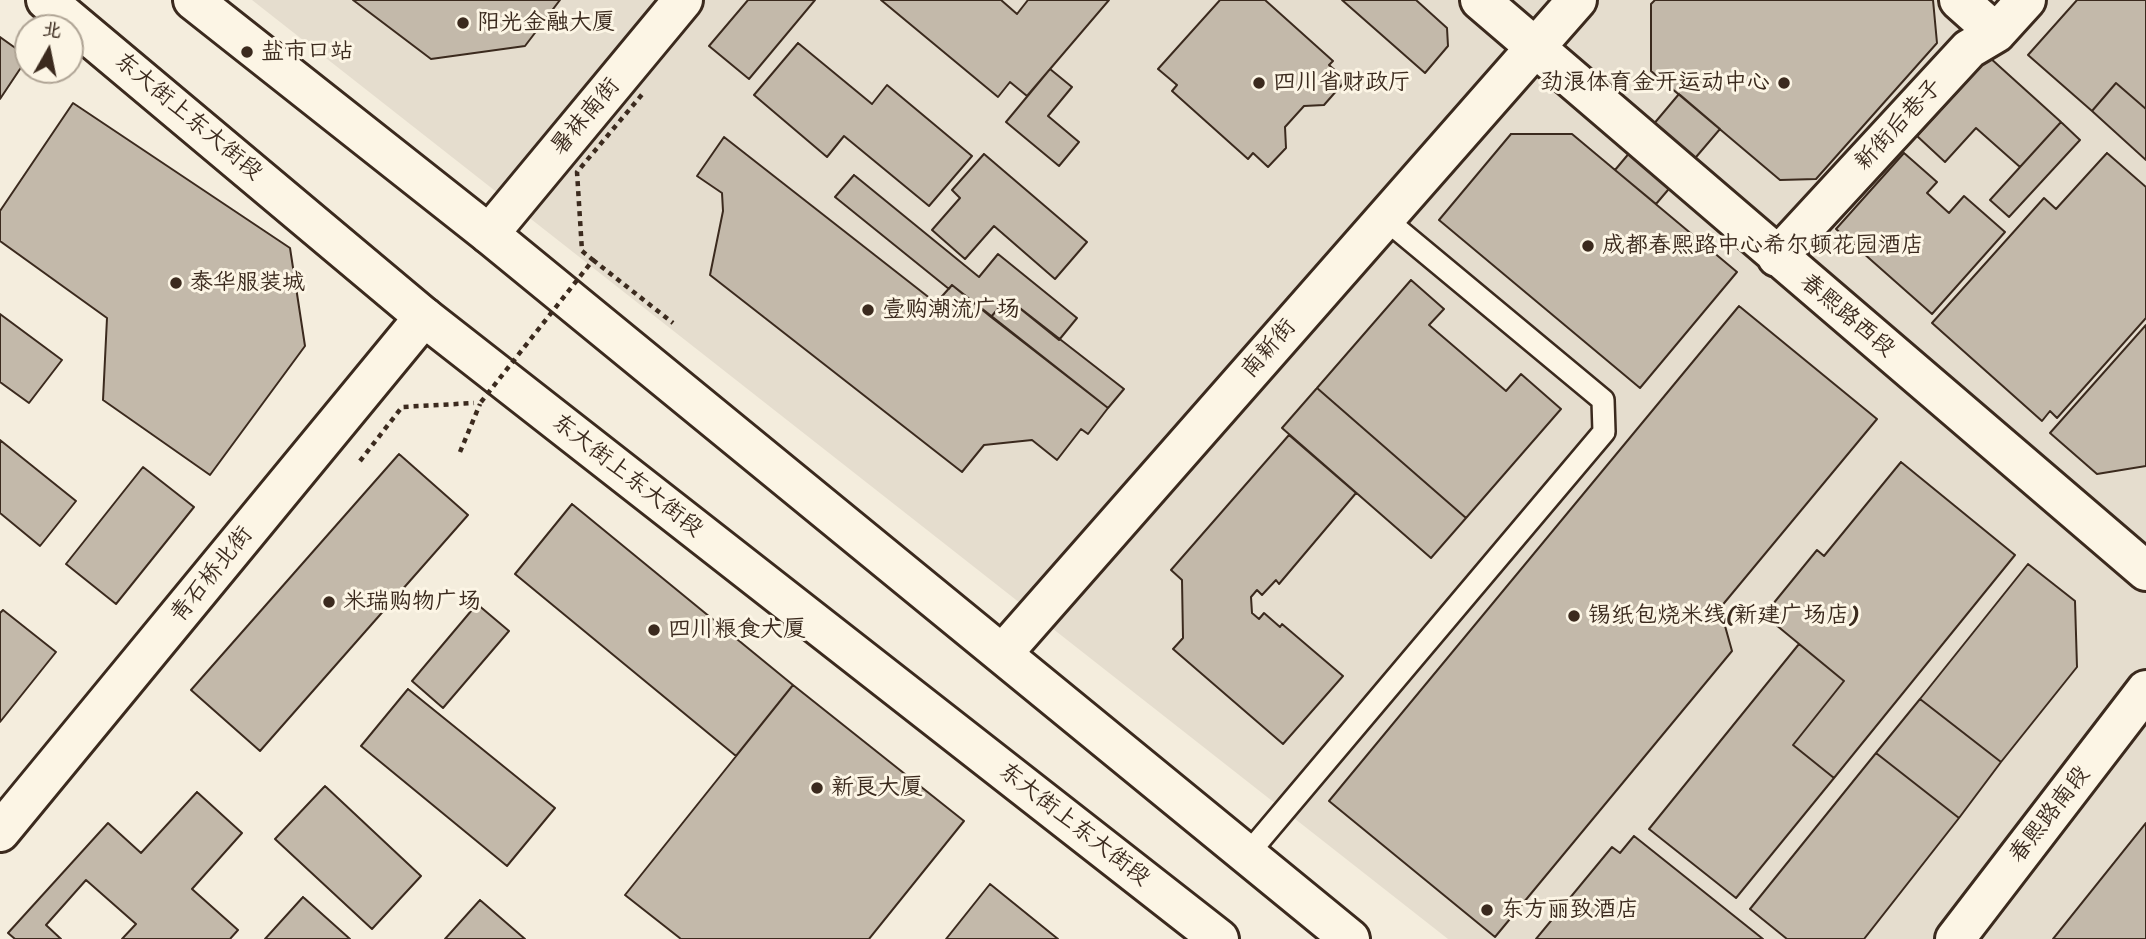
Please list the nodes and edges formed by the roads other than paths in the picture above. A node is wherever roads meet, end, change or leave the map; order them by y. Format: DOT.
graph roads {
  1 [pos="46,0"];
  2 [pos="193,0"];
  3 [pos="683,0"];
  4 [pos="1480,0"];
  5 [pos="1577,0"];
  6 [pos="1959,0"];
  7 [pos="2026,0"];
  8 [pos="1996,33"];
  9 [pos="1535,47"];
  10 [pos="1384,218"];
  11 [pos="489,234"];
  12 [pos="1777,257"];
  13 [pos="424,317"];
  14 [pos="2140,554"];
  15 [pos="1003,653"];
  16 [pos="2146,690"];
  17 [pos="0,832"];
  18 [pos="1246,856"];
  19 [pos="1219,939"];
  20 [pos="1350,939"];
  21 [pos="1955,939"];
  1 -- 13 [label="street, 东大街上东大街段"];
  2 -- 11 [label="street"];
  3 -- 11 [label="street, 暑袜南街"];
  4 -- 9 [label="street, 春熙路西段"];
  5 -- 9 [label="street, 南新街"];
  6 -- 8 [label="street"];
  7 -- 8 [label="street, 新街后巷子"];
  8 -- 12 [label="street, 新街后巷子"];
  9 -- 10 [label="street, 南新街"];
  9 -- 12 [label="street, 春熙路西段"];
  10 -- 15 [label="street, 南新街"];
  10 -- 18 [label="lane"];
  11 -- 15 [label="street"];
  12 -- 14 [label="street, 春熙路西段"];
  13 -- 17 [label="street, 青石桥北街"];
  13 -- 19 [label="street, 东大街上东大街段"];
  15 -- 18 [label="street"];
  16 -- 21 [label="street, 春熙路南段"];
  18 -- 20 [label="street"];
}
